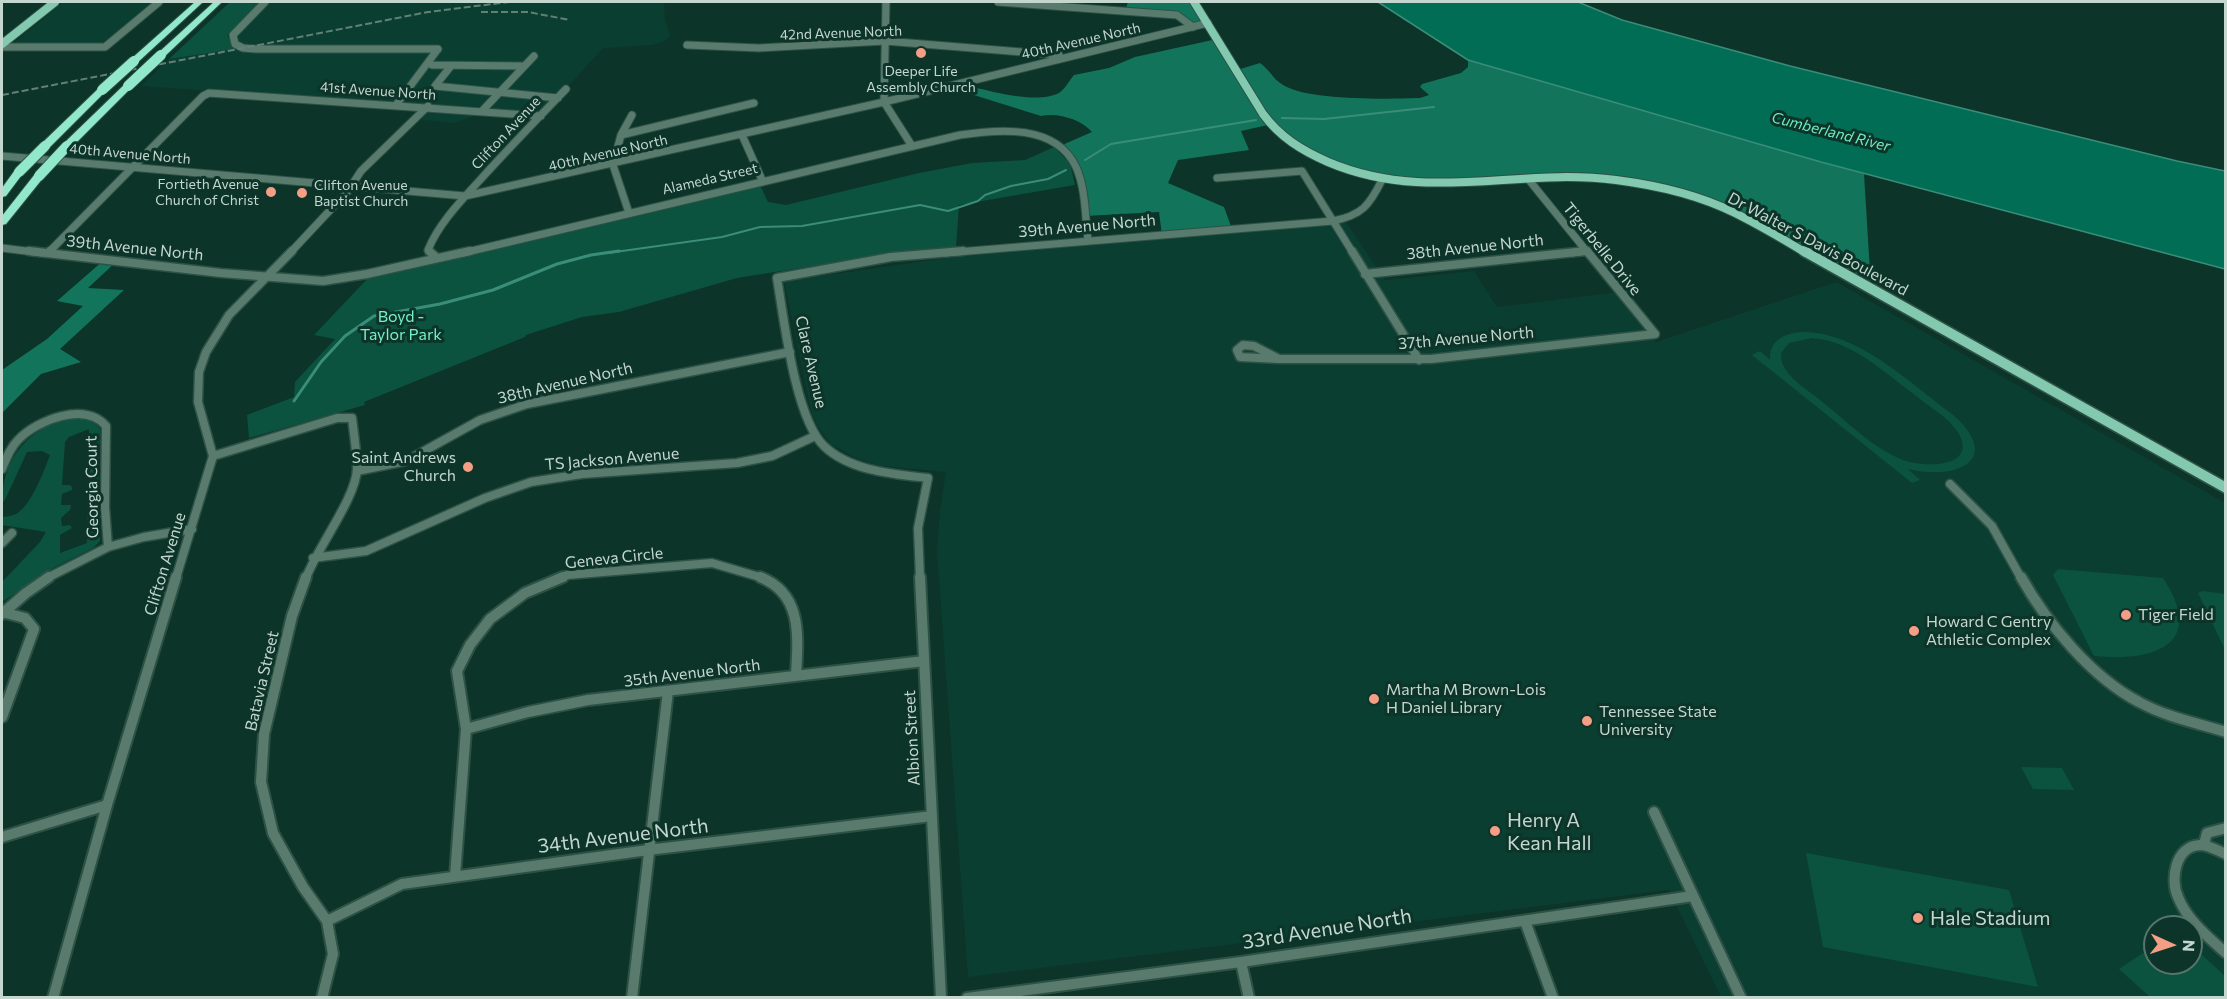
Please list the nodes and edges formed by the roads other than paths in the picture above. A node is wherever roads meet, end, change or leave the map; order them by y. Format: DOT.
graph roads {
  1 [pos="55,2"];
  2 [pos="159,2"];
  3 [pos="184,2"];
  4 [pos="199,2"];
  5 [pos="218,2"];
  6 [pos="230,2"];
  7 [pos="265,2"];
  8 [pos="886,2"];
  9 [pos="998,2"];
  10 [pos="1194,2"];
  11 [pos="1208,23"];
  12 [pos="1192,27"];
  13 [pos="180,37"];
  14 [pos="885,41"];
  15 [pos="2,45"];
  16 [pos="687,45"];
  17 [pos="144,52"];
  18 [pos="534,56"];
  19 [pos="1067,56"];
  20 [pos="429,65"];
  21 [pos="449,66"];
  22 [pos="524,66"];
  23 [pos="566,89"];
  24 [pos="499,93"];
  25 [pos="558,98"];
  26 [pos="884,102"];
  27 [pos="754,103"];
  28 [pos="396,105"];
  29 [pos="428,106"];
  30 [pos="483,111"];
  31 [pos="541,116"];
  32 [pos="632,116"];
  33 [pos="621,135"];
  34 [pos="742,135"];
  35 [pos="912,146"];
  36 [pos="2,156"];
  37 [pos="613,165"];
  38 [pos="135,167"];
  39 [pos="1217,178"];
  40 [pos="1383,180"];
  41 [pos="1529,180"];
  42 [pos="763,182"];
  43 [pos="352,186"];
  44 [pos="2,194"];
  45 [pos="465,196"];
  46 [pos="629,213"];
  47 [pos="1333,221"];
  48 [pos="2,222"];
  49 [pos="1088,240"];
  50 [pos="2,248"];
  51 [pos="1587,251"];
  52 [pos="48,253"];
  53 [pos="437,258"];
  54 [pos="1365,274"];
  55 [pos="266,277"];
  56 [pos="777,278"];
  57 [pos="1655,334"];
  58 [pos="790,352"];
  59 [pos="1278,359"];
  60 [pos="1419,360"];
  61 [pos="815,436"];
  62 [pos="213,456"];
  63 [pos="2,469"];
  64 [pos="357,471"];
  65 [pos="928,478"];
  66 [pos="1950,484"];
  67 [pos="2226,488"];
  68 [pos="192,529"];
  69 [pos="12,532"];
  70 [pos="2,543"];
  71 [pos="108,547"];
  72 [pos="313,558"];
  73 [pos="2,613"];
  74 [pos="924,660"];
  75 [pos="796,675"];
  76 [pos="668,691"];
  77 [pos="2,717"];
  78 [pos="466,729"];
  79 [pos="2226,732"];
  80 [pos="107,805"];
  81 [pos="1654,812"];
  82 [pos="932,816"];
  83 [pos="2226,828"];
  84 [pos="2,837"];
  85 [pos="2204,844"];
  86 [pos="648,850"];
  87 [pos="2226,854"];
  88 [pos="455,876"];
  89 [pos="1693,896"];
  90 [pos="327,921"];
  91 [pos="1525,921"];
  92 [pos="2226,952"];
  93 [pos="1241,962"];
  94 [pos="53,998"];
  95 [pos="322,998"];
  96 [pos="632,998"];
  97 [pos="941,998"];
  98 [pos="967,998"];
  99 [pos="1249,998"];
  100 [pos="1553,998"];
  101 [pos="1741,998"];
  1 -- 15 [label="main road"];
  2 -- 15 [label="street"];
  3 -- 17 [label="highway"];
  4 -- 17 [label="highway"];
  5 -- 13 [label="highway"];
  6 -- 13 [label="highway"];
  7 -- 20 [label="street"];
  8 -- 14 [label="street"];
  9 -- 12 [label="street"];
  10 -- 11 [label="main road, Dr Walter S Davis Boulevard"];
  11 -- 12 [label="street, 40th Avenue North"];
  11 -- 40 [label="main road, Dr Walter S Davis Boulevard"];
  12 -- 19 [label="street, 40th Avenue North"];
  13 -- 48 [label="highway, bridge"];
  14 -- 16 [label="street, 42nd Avenue North"];
  14 -- 19 [label="street, 42nd Avenue North"];
  14 -- 26 [label="street"];
  17 -- 44 [label="highway, bridge"];
  18 -- 22 [label="street"];
  19 -- 26 [label="street, 40th Avenue North"];
  20 -- 21 [label="street"];
  20 -- 28 [label="street"];
  21 -- 22 [label="street"];
  21 -- 24 [label="street"];
  22 -- 24 [label="street"];
  23 -- 25 [label="street, Clifton Avenue"];
  24 -- 25 [label="street"];
  24 -- 30 [label="street"];
  25 -- 31 [label="street, Clifton Avenue"];
  26 -- 34 [label="street, 40th Avenue North"];
  26 -- 35 [label="street"];
  27 -- 33 [label="street"];
  28 -- 29 [label="street, 41st Avenue North"];
  28 -- 38 [label="street, 41st Avenue North"];
  29 -- 30 [label="street, 41st Avenue North"];
  29 -- 43 [label="street"];
  30 -- 31 [label="street, 41st Avenue North"];
  31 -- 45 [label="street, Clifton Avenue"];
  32 -- 33 [label="street"];
  33 -- 37 [label="street"];
  34 -- 37 [label="street, 40th Avenue North"];
  34 -- 42 [label="street"];
  35 -- 42 [label="street, Alameda Street"];
  35 -- 49 [label="street, Alameda Street"];
  36 -- 38 [label="street, 40th Avenue North"];
  37 -- 45 [label="street, 40th Avenue North"];
  37 -- 46 [label="street"];
  38 -- 43 [label="street, 40th Avenue North"];
  38 -- 52 [label="street"];
  39 -- 47 [label="street"];
  40 -- 41 [label="main road, Dr Walter S Davis Boulevard"];
  40 -- 47 [label="street, 39th Avenue North"];
  41 -- 51 [label="street, Tigerbelle Drive"];
  41 -- 67 [label="main road, Dr Walter S Davis Boulevard"];
  42 -- 46 [label="street, Alameda Street"];
  43 -- 45 [label="street, 40th Avenue North"];
  43 -- 55 [label="street"];
  45 -- 53 [label="street, Clifton Avenue"];
  46 -- 53 [label="street, Alameda Street"];
  47 -- 49 [label="street, 39th Avenue North"];
  47 -- 54 [label="street"];
  49 -- 56 [label="street, 39th Avenue North"];
  50 -- 52 [label="street, 39th Avenue North"];
  51 -- 54 [label="street, 38th Avenue North"];
  51 -- 57 [label="street, Tigerbelle Drive"];
  52 -- 55 [label="street, 39th Avenue North"];
  53 -- 55 [label="street, Alameda Street"];
  54 -- 60 [label="street"];
  55 -- 62 [label="street"];
  56 -- 58 [label="street, Clare Avenue"];
  57 -- 60 [label="street, 37th Avenue North"];
  58 -- 61 [label="street, Clare Avenue"];
  58 -- 64 [label="street, 38th Avenue North"];
  59 -- 60 [label="street, 37th Avenue North"];
  61 -- 65 [label="street, Clare Avenue"];
  61 -- 72 [label="street, TS Jackson Avenue"];
  62 -- 64 [label="street, Batavia Street"];
  62 -- 68 [label="street, Clifton Avenue"];
  63 -- 71 [label="street, Georgia Court"];
  64 -- 72 [label="street, Batavia Street"];
  65 -- 74 [label="street, Albion Street"];
  66 -- 79 [label="street"];
  68 -- 71 [label="street, Georgia Court"];
  68 -- 80 [label="street, Clifton Avenue"];
  69 -- 70 [label="street"];
  71 -- 73 [label="street"];
  72 -- 90 [label="street, Batavia Street"];
  73 -- 77 [label="street"];
  74 -- 75 [label="street, 35th Avenue North"];
  74 -- 82 [label="street, Albion Street"];
  75 -- 76 [label="street, 35th Avenue North"];
  75 -- 78 [label="street, Geneva Circle"];
  76 -- 78 [label="street, 35th Avenue North"];
  76 -- 86 [label="street"];
  78 -- 88 [label="street, Geneva Circle"];
  80 -- 84 [label="street"];
  80 -- 94 [label="street, Clifton Avenue"];
  81 -- 89 [label="street"];
  82 -- 86 [label="street, 34th Avenue North"];
  82 -- 97 [label="street, Albion Street"];
  83 -- 85 [label="street"];
  85 -- 87 [label="street"];
  85 -- 92 [label="street"];
  86 -- 88 [label="street, 34th Avenue North"];
  86 -- 96 [label="street"];
  88 -- 90 [label="street, 34th Avenue North"];
  89 -- 91 [label="street, 33rd Avenue North"];
  89 -- 101 [label="street"];
  90 -- 95 [label="street, Batavia Street"];
  91 -- 93 [label="street, 33rd Avenue North"];
  91 -- 100 [label="street"];
  93 -- 98 [label="street, 33rd Avenue North"];
  93 -- 99 [label="street"];
}
